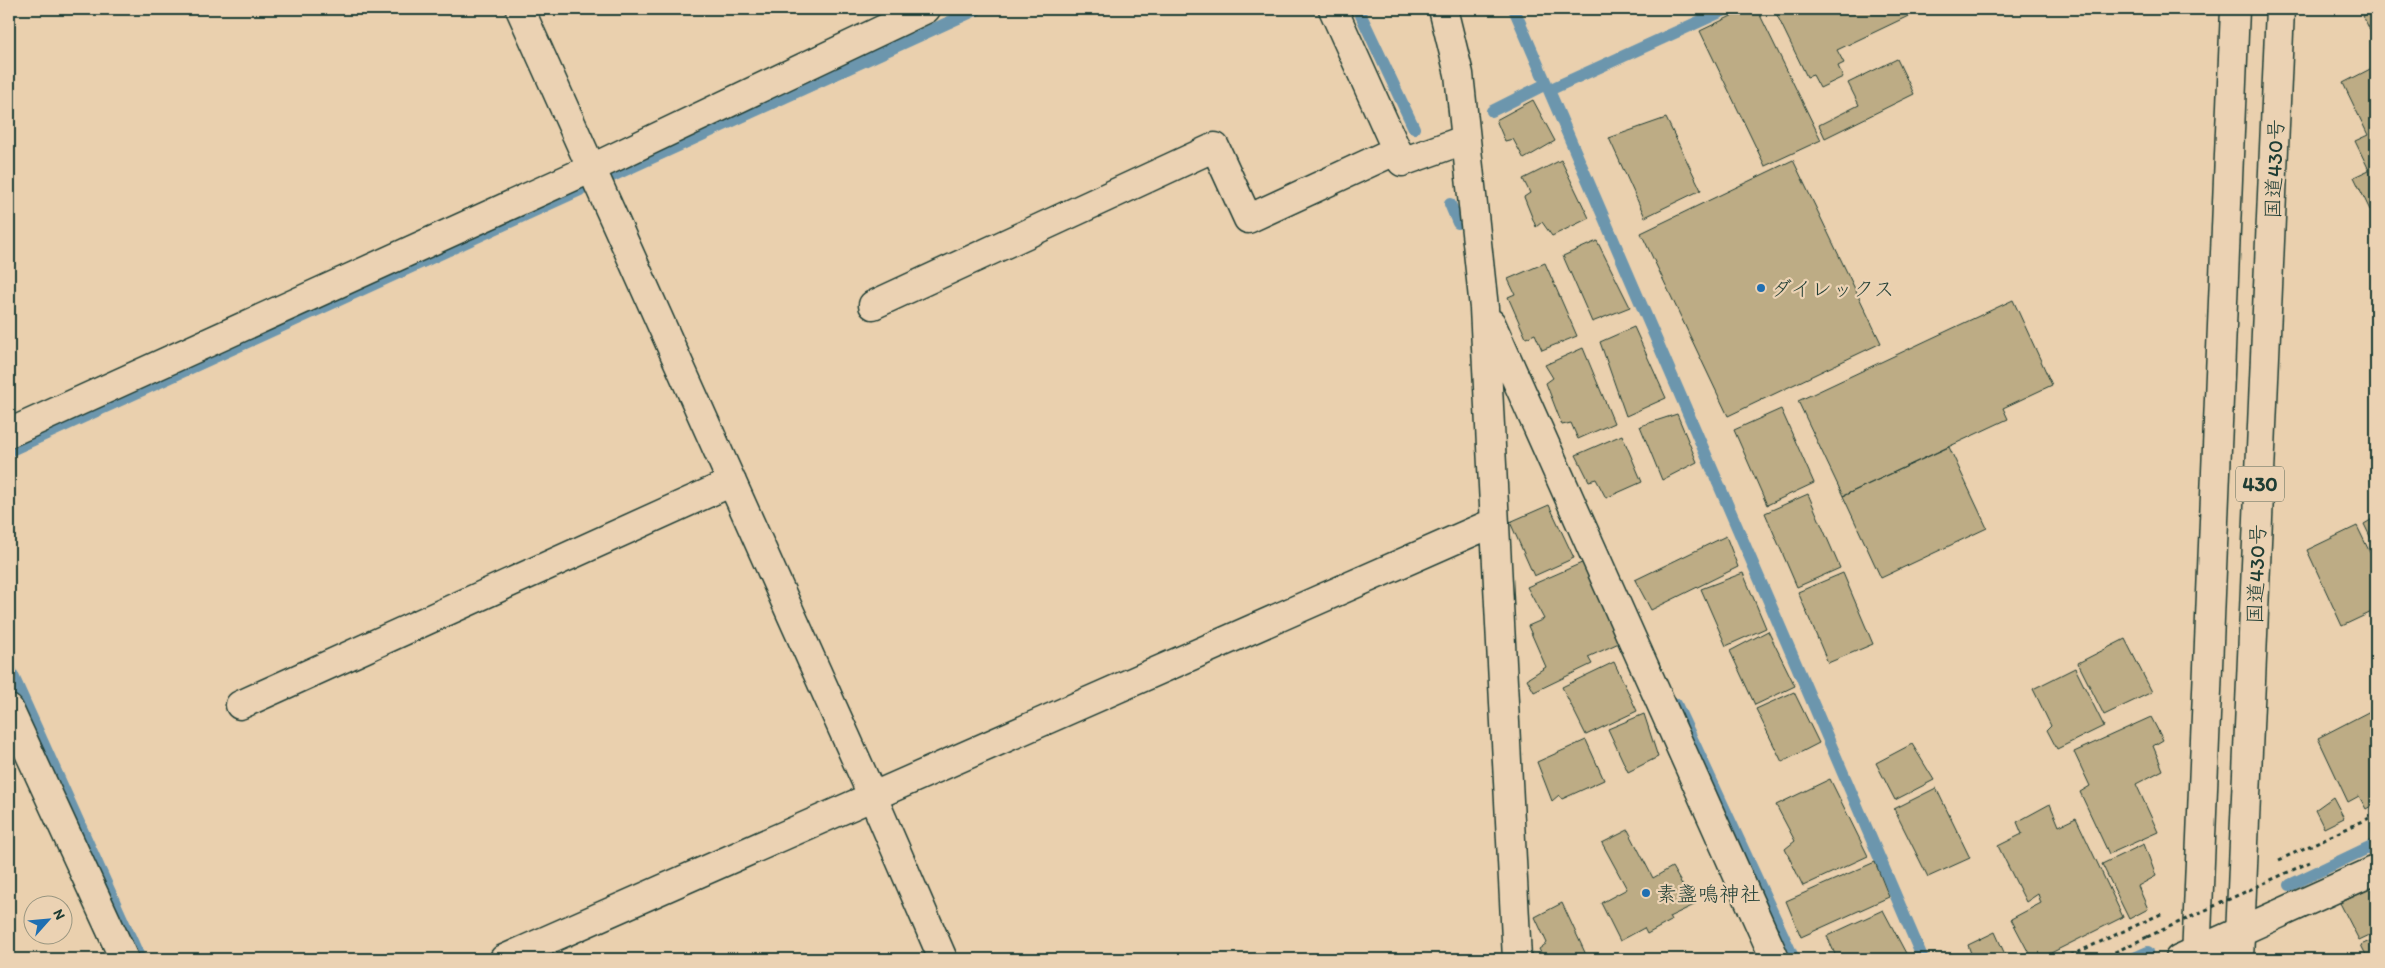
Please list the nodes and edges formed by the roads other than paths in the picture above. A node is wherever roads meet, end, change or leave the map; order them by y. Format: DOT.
graph roads {
  1 [pos="520,9"];
  2 [pos="926,9"];
  3 [pos="1333,9"];
  4 [pos="1443,9"];
  5 [pos="2235,9"];
  6 [pos="2280,9"];
  7 [pos="1464,140"];
  8 [pos="1396,150"];
  9 [pos="590,169"];
  10 [pos="873,305"];
  11 [pos="1484,308"];
  12 [pos="9,433"];
  13 [pos="732,482"];
  14 [pos="1495,522"];
  15 [pos="240,705"];
  16 [pos="9,709"];
  17 [pos="872,796"];
  18 [pos="2376,870"];
  19 [pos="2240,932"];
  20 [pos="2190,957"];
  21 [pos="124,959"];
  22 [pos="504,959"];
  23 [pos="943,959"];
  24 [pos="1517,959"];
  25 [pos="1775,959"];
  26 [pos="2239,959"];
  1 -- 9 [label="main road"];
  2 -- 9 [label="main road"];
  3 -- 8 [label="main road"];
  4 -- 7 [label="main road"];
  5 -- 20 [label="main road, 国道430号 / 430"];
  6 -- 19 [label="main road, 国道430号 / 430"];
  7 -- 8 [label="main road"];
  7 -- 11 [label="main road"];
  8 -- 10 [label="main road"];
  9 -- 12 [label="main road"];
  9 -- 13 [label="main road"];
  11 -- 14 [label="main road"];
  11 -- 25 [label="main road"];
  13 -- 15 [label="main road"];
  13 -- 17 [label="main road"];
  14 -- 17 [label="main road"];
  14 -- 24 [label="main road"];
  16 -- 21 [label="main road"];
  17 -- 22 [label="main road"];
  17 -- 23 [label="main road"];
  18 -- 19 [label="main road"];
  19 -- 20 [label="main road"];
  19 -- 26 [label="main road, 国道430号 / 430"];
}
